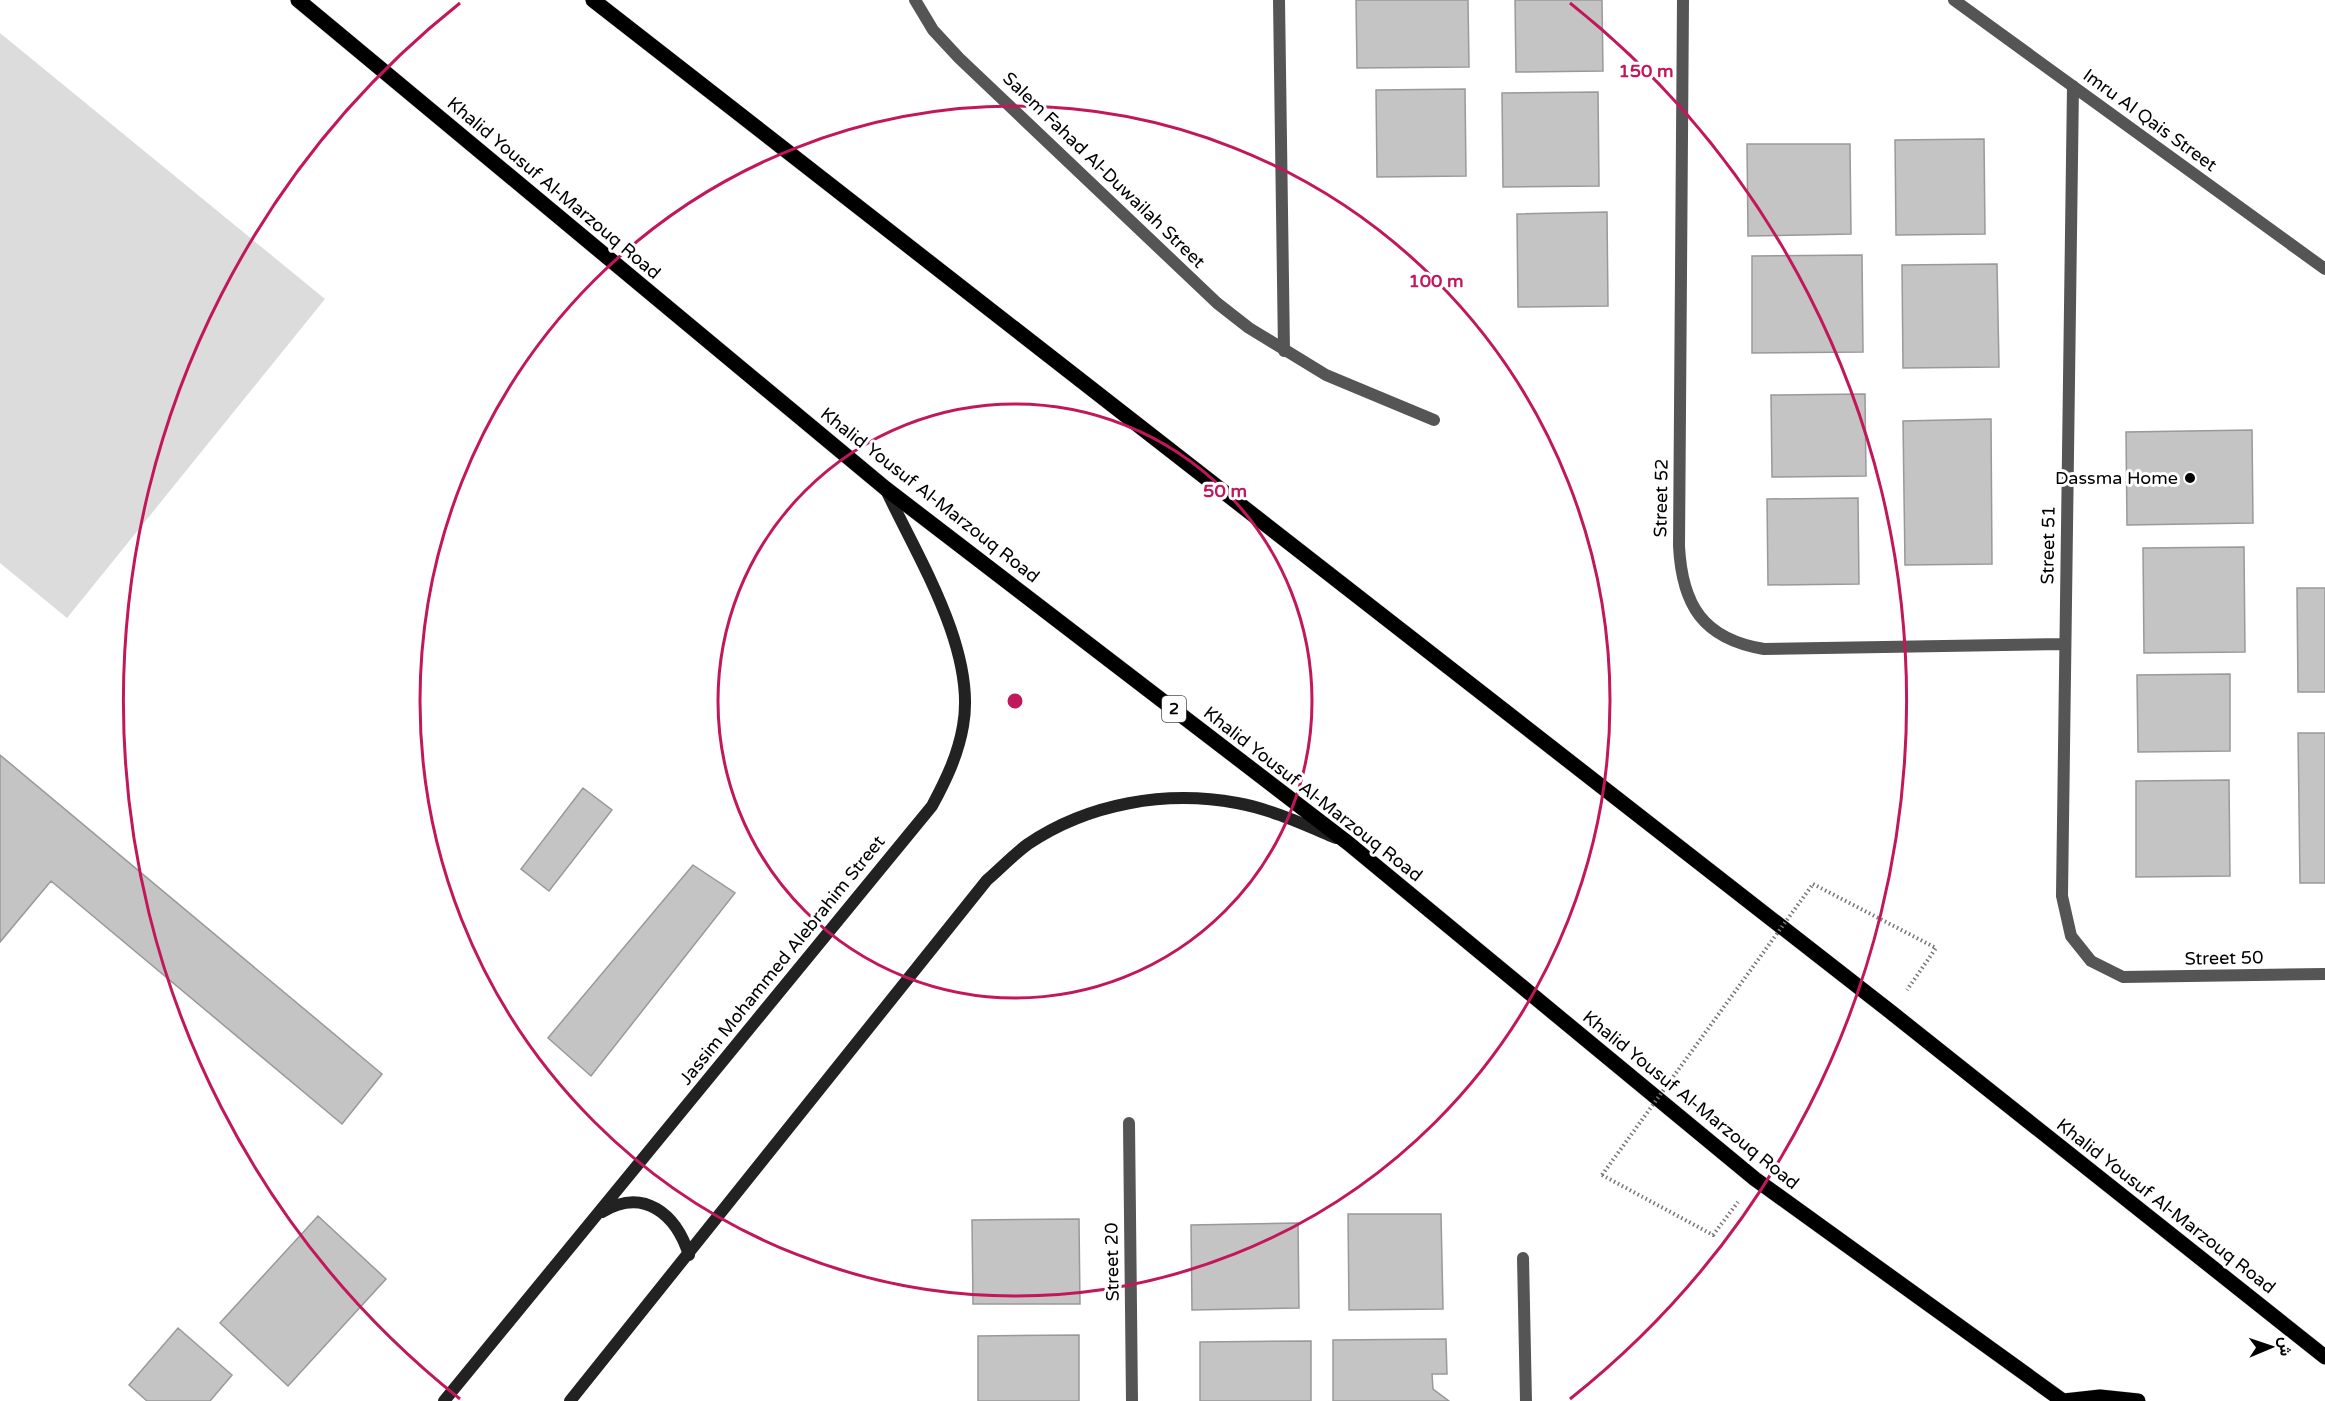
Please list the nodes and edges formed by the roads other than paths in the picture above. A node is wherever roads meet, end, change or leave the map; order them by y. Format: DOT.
graph roads {
  1 [pos="298,0"];
  2 [pos="593,0"];
  3 [pos="915,0"];
  4 [pos="920,0"];
  5 [pos="1279,0"];
  6 [pos="1683,0"];
  7 [pos="1954,0"];
  8 [pos="2073,86"];
  9 [pos="2325,269"];
  10 [pos="1284,351"];
  11 [pos="1434,420"];
  12 [pos="885,488"];
  13 [pos="2064,644"];
  14 [pos="1348,843"];
  15 [pos="2325,974"];
  16 [pos="2123,977"];
  17 [pos="1129,1123"];
  18 [pos="595,1216"];
  19 [pos="688,1255"];
  20 [pos="1523,1258"];
  21 [pos="2325,1357"];
  22 [pos="444,1401"];
  23 [pos="570,1401"];
  24 [pos="1132,1401"];
  25 [pos="1526,1401"];
  26 [pos="2064,1401"];
  27 [pos="2138,1401"];
  1 -- 12 [label="main road, Khalid Yousuf Al-Marzouq Road / 2"];
  2 -- 21 [label="main road, Khalid Yousuf Al-Marzouq Road"];
  3 -- 4 [label="street, Salem Fahad Al-Duwailah Street"];
  3 -- 10 [label="street, Salem Fahad Al-Duwailah Street"];
  5 -- 10 [label="street"];
  6 -- 13 [label="street, Street 52"];
  7 -- 8 [label="street, Imru Al Qais Street"];
  8 -- 9 [label="street, Imru Al Qais Street"];
  8 -- 13 [label="street, Street 51"];
  10 -- 11 [label="street, Salem Fahad Al-Duwailah Street"];
  12 -- 14 [label="main road, Khalid Yousuf Al-Marzouq Road / 2"];
  12 -- 18 [label="street, Jassim Mohammed Alebrahim Street"];
  13 -- 16 [label="street, Street 51"];
  14 -- 19 [label="street"];
  14 -- 26 [label="main road, Khalid Yousuf Al-Marzouq Road / 2"];
  15 -- 16 [label="street, Street 50"];
  17 -- 24 [label="street, Street 20"];
  18 -- 19 [label="street"];
  18 -- 22 [label="street, Jassim Mohammed Alebrahim Street"];
  19 -- 23 [label="street"];
  20 -- 25 [label="street"];
  26 -- 27 [label="main road"];
}
